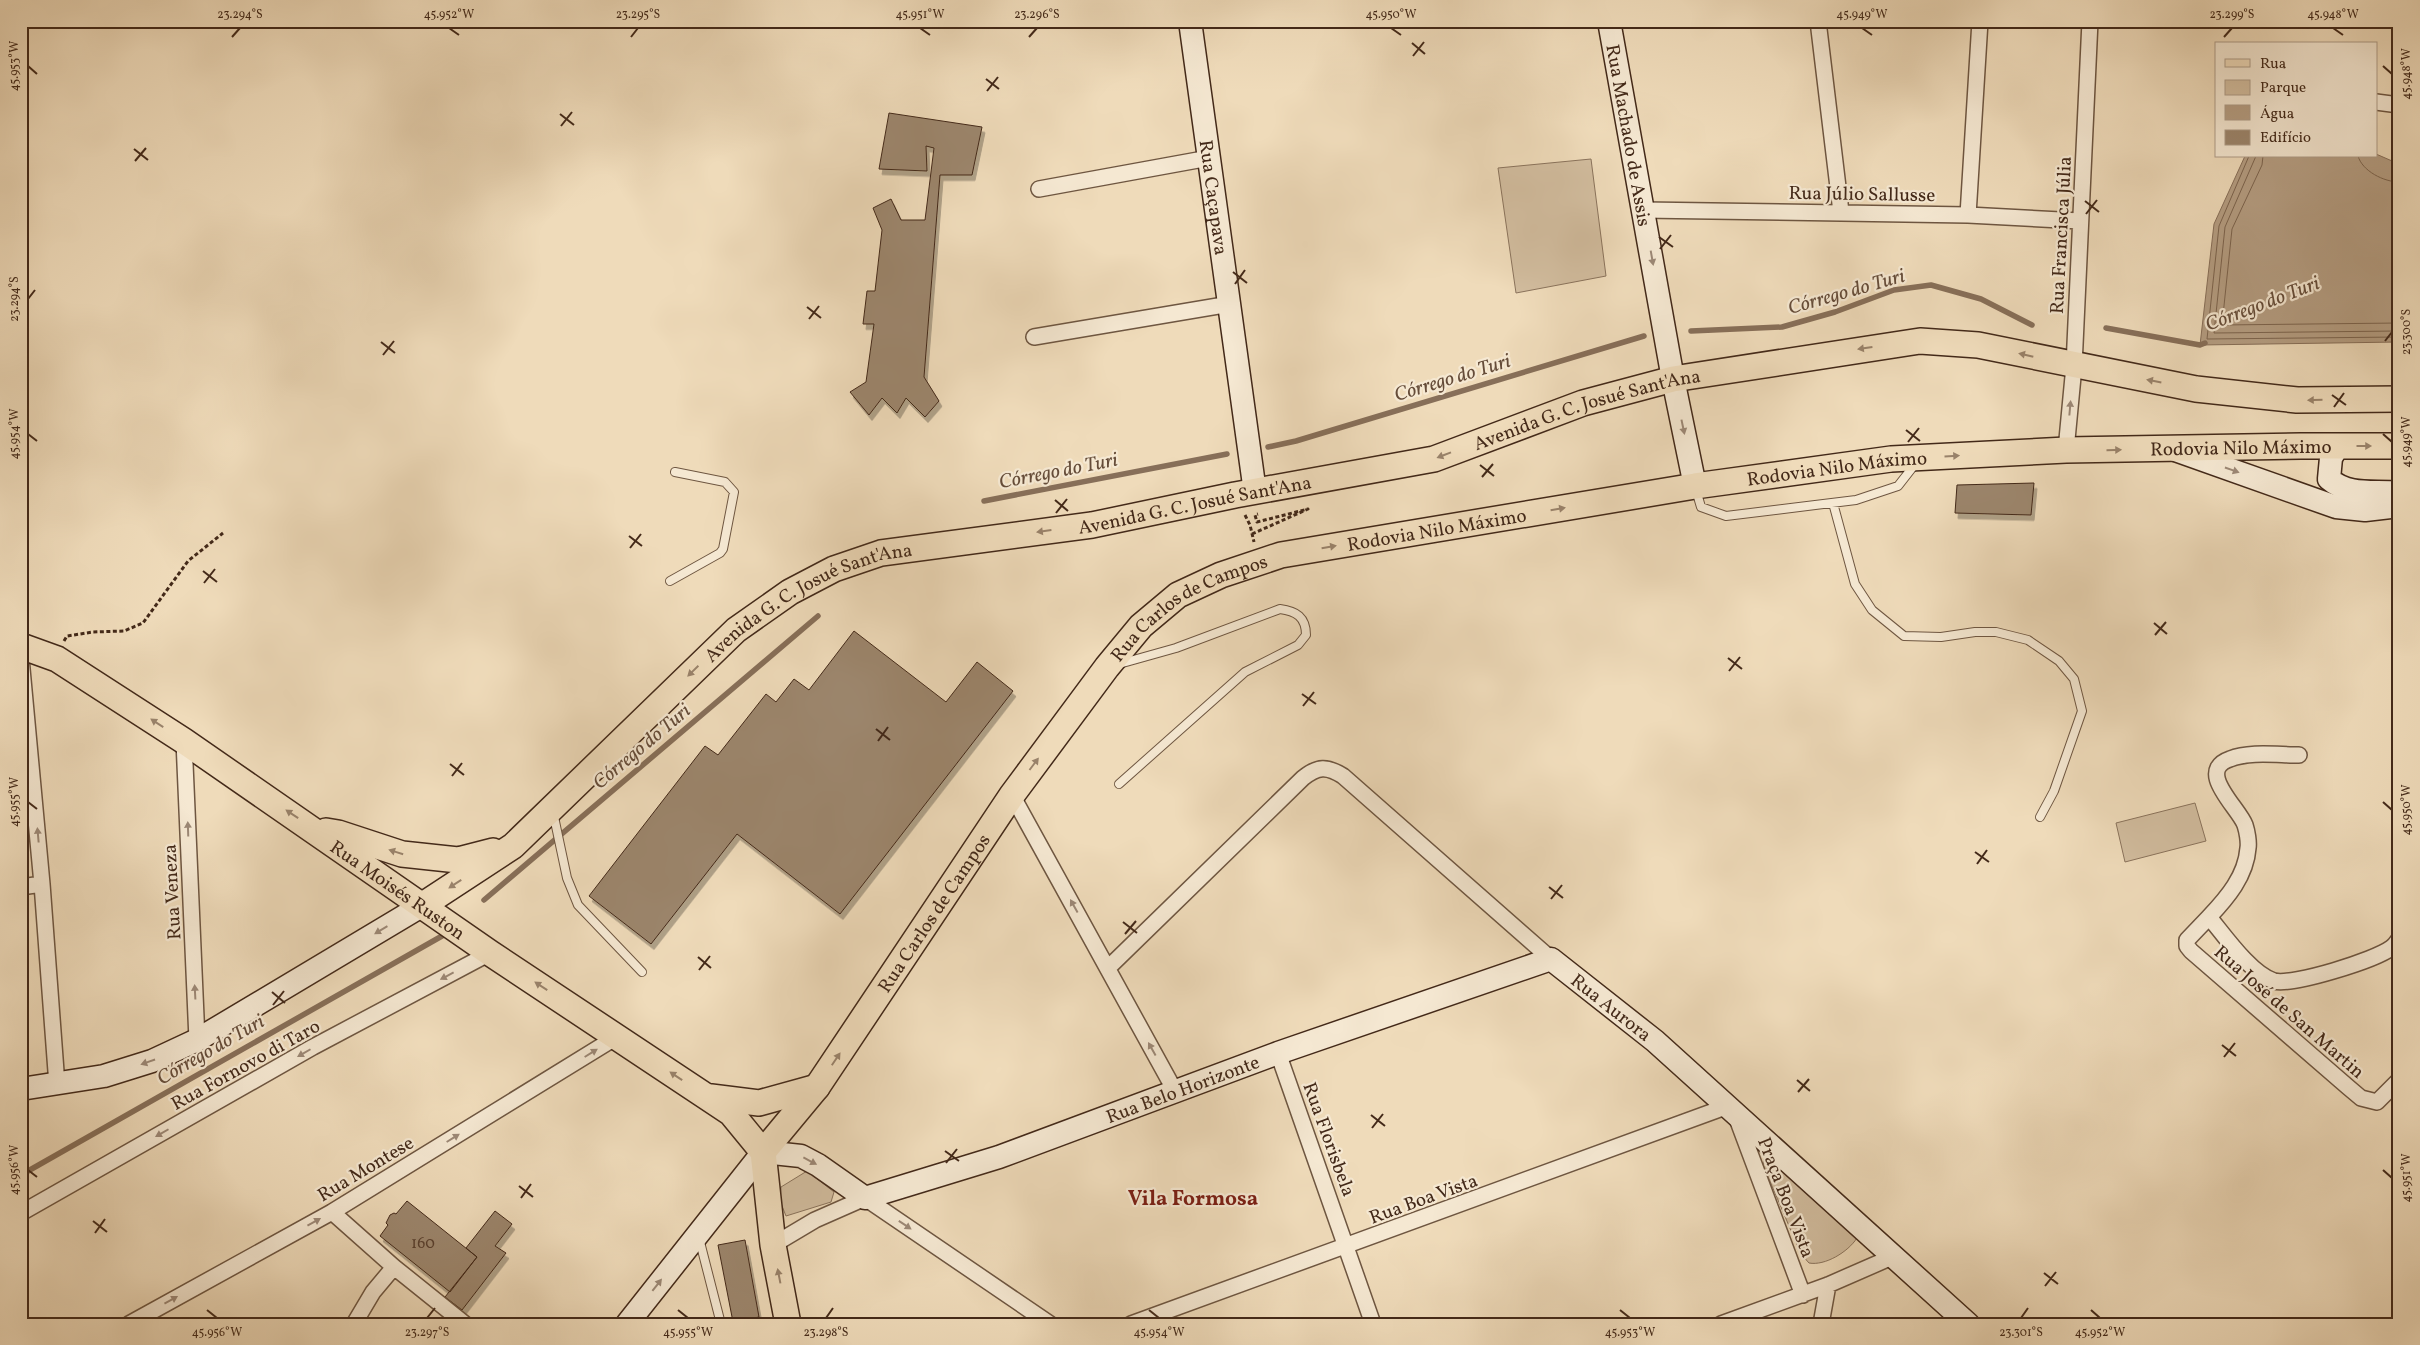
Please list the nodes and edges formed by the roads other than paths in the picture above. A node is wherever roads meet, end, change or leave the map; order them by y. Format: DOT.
graph roads {
  1 [pos="1190,21"];
  2 [pos="1609,21"];
  3 [pos="1818,21"];
  4 [pos="1980,21"];
  5 [pos="2090,21"];
  6 [pos="2378,102"];
  7 [pos="2399,105"];
  8 [pos="1209,158"];
  9 [pos="1039,189"];
  10 [pos="1643,210"];
  11 [pos="1841,212"];
  12 [pos="1968,215"];
  13 [pos="2080,221"];
  14 [pos="1230,304"];
  15 [pos="1034,337"];
  16 [pos="2074,366"];
  17 [pos="1673,380"];
  18 [pos="2399,399"];
  19 [pos="2338,446"];
  20 [pos="2399,446"];
  21 [pos="2169,448"];
  22 [pos="2066,450"];
  23 [pos="1921,458"];
  24 [pos="675,472"];
  25 [pos="1695,486"];
  26 [pos="2399,493"];
  27 [pos="1249,502"];
  28 [pos="1833,503"];
  29 [pos="2399,506"];
  30 [pos="1281,556"];
  31 [pos="670,581"];
  32 [pos="21,646"];
  33 [pos="21,658"];
  34 [pos="1107,667"];
  35 [pos="184,741"];
  36 [pos="2299,755"];
  37 [pos="1119,784"];
  38 [pos="1012,795"];
  39 [pos="552,808"];
  40 [pos="2040,817"];
  41 [pos="314,830"];
  42 [pos="513,846"];
  43 [pos="42,884"];
  44 [pos="21,888"];
  45 [pos="423,905"];
  46 [pos="2209,917"];
  47 [pos="2399,939"];
  48 [pos="490,953"];
  49 [pos="1551,959"];
  50 [pos="1108,968"];
  51 [pos="642,972"];
  52 [pos="618,1036"];
  53 [pos="198,1040"];
  54 [pos="1278,1054"];
  55 [pos="2399,1080"];
  56 [pos="57,1085"];
  57 [pos="817,1087"];
  58 [pos="21,1090"];
  59 [pos="1175,1092"];
  60 [pos="706,1096"];
  61 [pos="1731,1109"];
  62 [pos="763,1152"];
  63 [pos="865,1198"];
  64 [pos="332,1212"];
  65 [pos="21,1213"];
  66 [pos="698,1234"];
  67 [pos="773,1245"];
  68 [pos="1347,1247"];
  69 [pos="1892,1257"];
  70 [pos="394,1267"];
  71 [pos="1828,1285"];
  72 [pos="1802,1295"];
  73 [pos="786,1322"];
  74 [pos="128,1324"];
  75 [pos="354,1324"];
  76 [pos="465,1324"];
  77 [pos="627,1324"];
  78 [pos="721,1324"];
  79 [pos="1050,1324"];
  80 [pos="1131,1324"];
  81 [pos="1373,1324"];
  82 [pos="1721,1324"];
  83 [pos="1821,1324"];
  84 [pos="1968,1324"];
  1 -- 8 [label="street, Rua Caçapava"];
  2 -- 10 [label="street, Rua Machado de Assis"];
  3 -- 11 [label="street"];
  4 -- 12 [label="street"];
  5 -- 13 [label="street, Rua Francisca Júlia"];
  6 -- 7 [label="street"];
  8 -- 9 [label="street"];
  8 -- 14 [label="street, Rua Caçapava"];
  10 -- 11 [label="street, Rua Júlio Sallusse"];
  10 -- 17 [label="street, Rua Machado de Assis, one-way"];
  11 -- 12 [label="street, Rua Júlio Sallusse"];
  12 -- 13 [label="street, Rua Júlio Sallusse"];
  13 -- 16 [label="street, Rua Francisca Júlia"];
  14 -- 15 [label="street"];
  14 -- 27 [label="street, Rua Caçapava"];
  16 -- 17 [label="main road, Avenida G. C. Josué Sant'Ana, one-way"];
  18 -- 16 [label="main road, Avenida G. C. Josué Sant'Ana, one-way"];
  22 -- 16 [label="street, Rua Francisca Júlia, one-way"];
  17 -- 25 [label="street, Rua Machado de Assis, one-way"];
  17 -- 27 [label="main road, Avenida G. C. Josué Sant'Ana, one-way"];
  19 -- 20 [label="main road, Rodovia Nilo Máximo, one-way"];
  19 -- 21 [label="main road, Rodovia Nilo Máximo"];
  19 -- 26 [label="street"];
  22 -- 21 [label="main road, Rodovia Nilo Máximo, one-way"];
  21 -- 29 [label="street, one-way"];
  23 -- 22 [label="main road, Rodovia Nilo Máximo, one-way"];
  23 -- 25 [label="main road, Rodovia Nilo Máximo"];
  23 -- 28 [label="lane"];
  24 -- 31 [label="lane"];
  25 -- 28 [label="lane"];
  30 -- 25 [label="main road, Rodovia Nilo Máximo, one-way"];
  27 -- 39 [label="main road, Avenida G. C. Josué Sant'Ana, one-way"];
  28 -- 40 [label="lane"];
  30 -- 34 [label="main road, Rua Carlos de Campos"];
  35 -- 32 [label="main road, Rua Moisés Ruston, one-way"];
  43 -- 33 [label="street, one-way"];
  34 -- 37 [label="lane"];
  38 -- 34 [label="main road, Rua Carlos de Campos, one-way"];
  41 -- 35 [label="main road, Rua Moisés Ruston, one-way"];
  53 -- 35 [label="street, Rua Veneza, one-way"];
  36 -- 46 [label="street"];
  50 -- 38 [label="street, one-way"];
  57 -- 38 [label="main road, Rua Carlos de Campos, one-way"];
  39 -- 42 [label="main road, Avenida G. C. Josué Sant'Ana"];
  39 -- 51 [label="lane"];
  42 -- 41 [label="main road, one-way"];
  41 -- 45 [label="main road, Rua Moisés Ruston"];
  42 -- 45 [label="main road, Avenida G. C. Josué Sant'Ana, one-way"];
  43 -- 44 [label="street"];
  43 -- 56 [label="street"];
  45 -- 48 [label="main road, Rua Moisés Ruston"];
  45 -- 53 [label="street, one-way"];
  46 -- 47 [label="street"];
  46 -- 55 [label="street, Rua José de San Martin"];
  52 -- 48 [label="main road, Rua Moisés Ruston, one-way"];
  48 -- 65 [label="street, Rua Fornovo di Taro, one-way"];
  49 -- 50 [label="street, Rua Aurora"];
  49 -- 54 [label="street, Rua Belo Horizonte"];
  49 -- 61 [label="street, Rua Aurora"];
  59 -- 50 [label="street, one-way"];
  60 -- 52 [label="main road, Rua Moisés Ruston, one-way"];
  64 -- 52 [label="street, Rua Montese, one-way"];
  53 -- 56 [label="street, one-way"];
  54 -- 59 [label="street, Rua Belo Horizonte"];
  54 -- 68 [label="street, Rua Florisbela"];
  56 -- 58 [label="street"];
  57 -- 60 [label="main road"];
  57 -- 62 [label="main road, Rua Carlos de Campos"];
  59 -- 63 [label="street, Rua Belo Horizonte"];
  60 -- 62 [label="main road, Rua Moisés Ruston"];
  61 -- 68 [label="street, Rua Boa Vista"];
  61 -- 69 [label="street, Rua Aurora"];
  61 -- 72 [label="street, Praça Boa Vista"];
  62 -- 63 [label="street, one-way"];
  62 -- 66 [label="street, Rua Carlos de Campos"];
  62 -- 67 [label="main road"];
  63 -- 67 [label="street, Rua Belo Horizonte"];
  63 -- 79 [label="street, one-way"];
  64 -- 70 [label="street"];
  74 -- 64 [label="street, Rua Montese, one-way"];
  77 -- 66 [label="street, Rua Carlos de Campos, one-way"];
  66 -- 78 [label="lane"];
  73 -- 67 [label="main road, one-way"];
  68 -- 80 [label="street, Rua Boa Vista"];
  68 -- 81 [label="street, Rua Florisbela"];
  69 -- 71 [label="street"];
  69 -- 84 [label="street, Rua Aurora"];
  70 -- 75 [label="street"];
  70 -- 76 [label="street"];
  71 -- 72 [label="street"];
  71 -- 83 [label="street"];
  72 -- 82 [label="street"];
}
